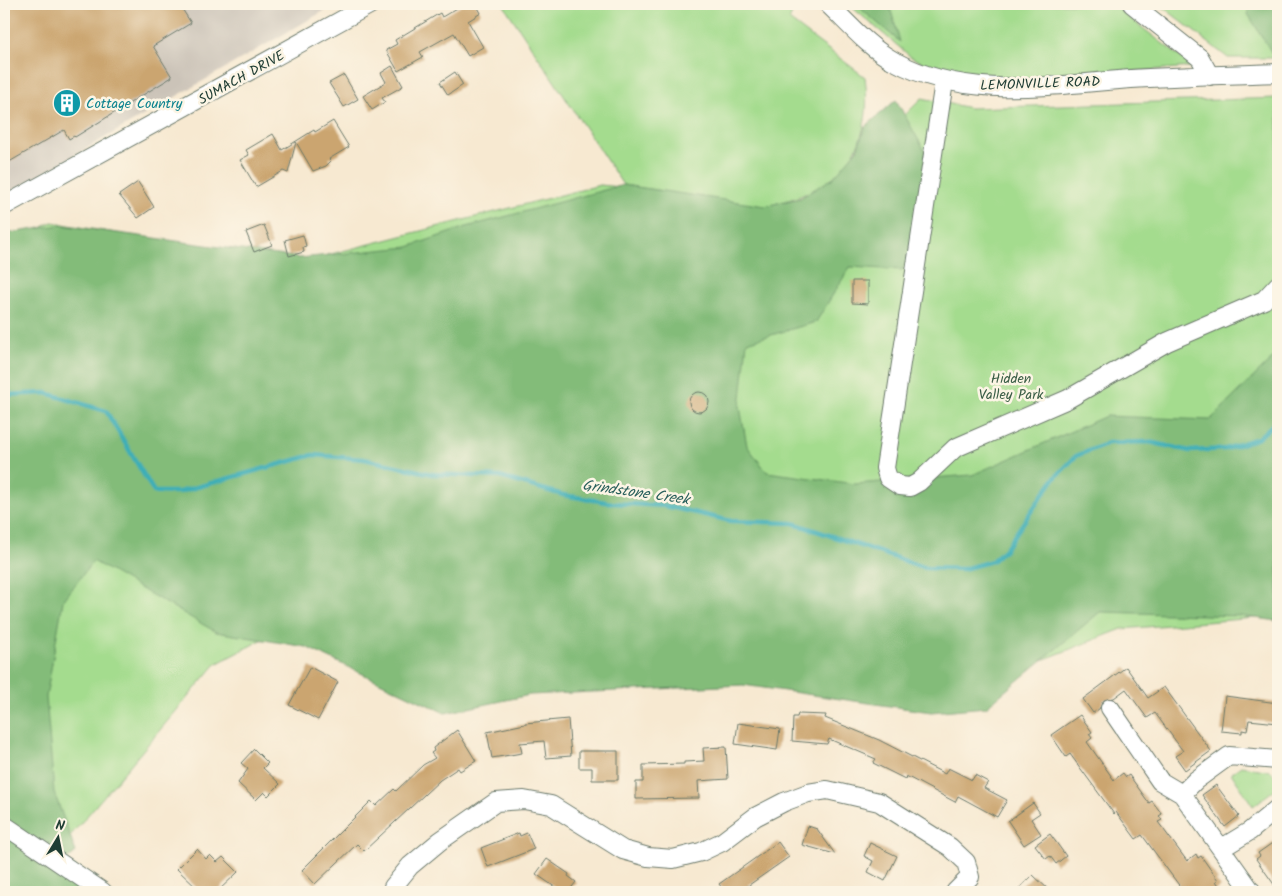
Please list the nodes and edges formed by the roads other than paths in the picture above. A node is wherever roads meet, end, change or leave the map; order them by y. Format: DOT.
graph roads {
  1 [pos="371,4"];
  2 [pos="828,4"];
  3 [pos="1132,4"];
  4 [pos="1278,73"];
  5 [pos="1210,76"];
  6 [pos="944,82"];
  7 [pos="4,206"];
  8 [pos="1278,285"];
  9 [pos="1110,708"];
  10 [pos="1278,760"];
  11 [pos="1182,794"];
  12 [pos="1278,808"];
  13 [pos="4,825"];
  14 [pos="1222,848"];
  15 [pos="103,892"];
  16 [pos="393,892"];
  17 [pos="955,892"];
  18 [pos="1252,892"];
  1 -- 7 [label="street, SUMACH DRIVE"];
  2 -- 6 [label="street, LEMONVILLE ROAD"];
  3 -- 5 [label="street"];
  4 -- 5 [label="street, LEMONVILLE ROAD"];
  5 -- 6 [label="street, LEMONVILLE ROAD"];
  6 -- 8 [label="street"];
  9 -- 11 [label="street"];
  10 -- 11 [label="street"];
  11 -- 14 [label="street"];
  12 -- 14 [label="street"];
  13 -- 15 [label="street"];
  14 -- 18 [label="street"];
  16 -- 17 [label="street"];
}
